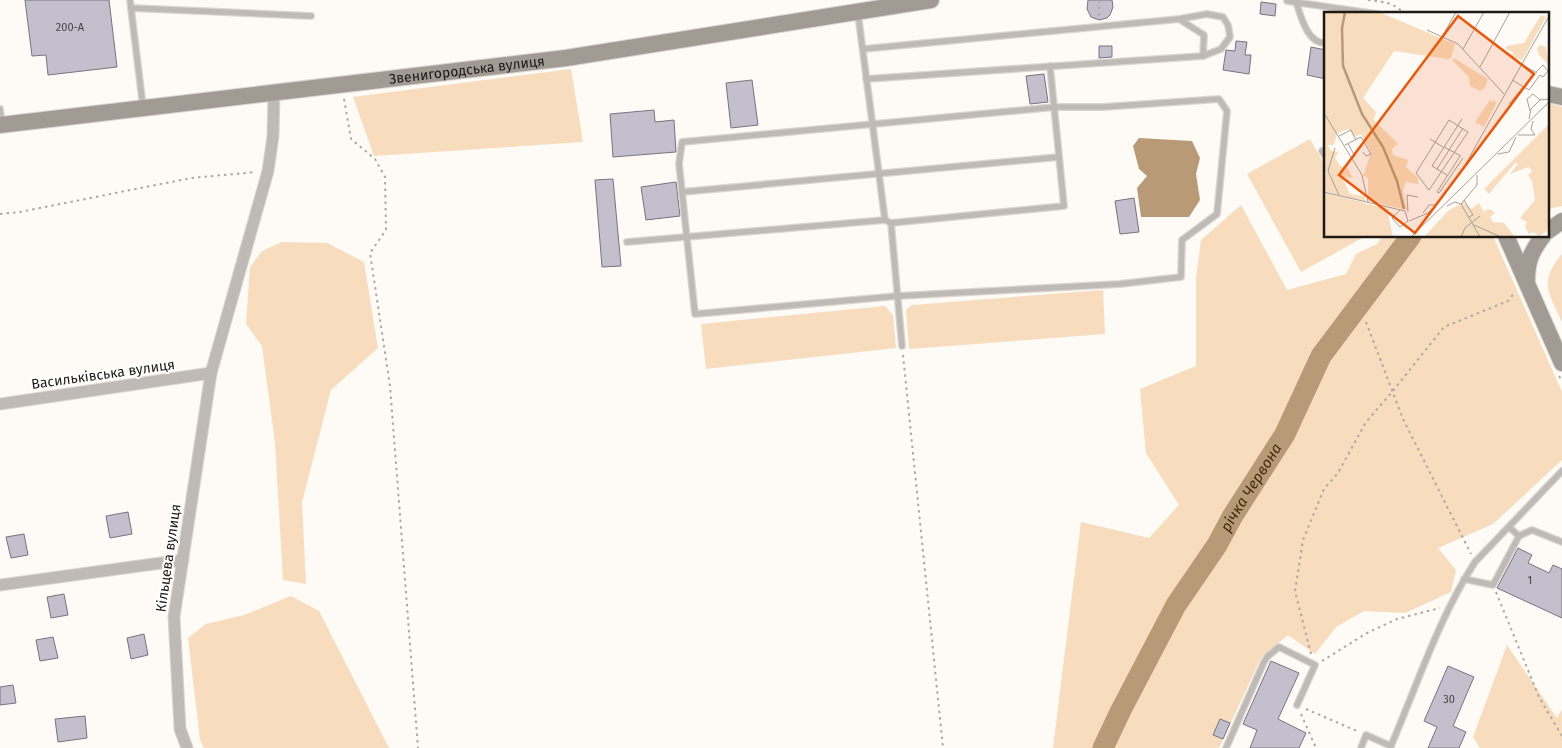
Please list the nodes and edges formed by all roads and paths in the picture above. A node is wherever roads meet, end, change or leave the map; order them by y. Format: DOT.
graph roads {
  1 [pos="130,0"];
  2 [pos="932,0"];
  3 [pos="1099,0"];
  4 [pos="1368,0"];
  5 [pos="1287,1"];
  6 [pos="1296,2"];
  7 [pos="131,8"];
  8 [pos="857,12"];
  9 [pos="1364,12"];
  10 [pos="1403,12"];
  11 [pos="311,16"];
  12 [pos="1179,19"];
  13 [pos="1099,26"];
  14 [pos="1324,43"];
  15 [pos="862,49"];
  16 [pos="1203,56"];
  17 [pos="1050,66"];
  18 [pos="866,79"];
  19 [pos="341,84"];
  20 [pos="274,93"];
  21 [pos="143,107"];
  22 [pos="1055,107"];
  23 [pos="1,120"];
  24 [pos="873,125"];
  25 [pos="1060,157"];
  26 [pos="268,171"];
  27 [pos="879,173"];
  28 [pos="682,192"];
  29 [pos="0,214"];
  30 [pos="885,220"];
  31 [pos="1562,220"];
  32 [pos="892,223"];
  33 [pos="1550,229"];
  34 [pos="687,237"];
  35 [pos="1507,238"];
  36 [pos="1542,238"];
  37 [pos="627,242"];
  38 [pos="1524,285"];
  39 [pos="898,296"];
  40 [pos="1366,322"];
  41 [pos="902,346"];
  42 [pos="1562,363"];
  43 [pos="211,373"];
  44 [pos="1392,392"];
  45 [pos="0,404"];
  46 [pos="1562,471"];
  47 [pos="1509,527"];
  48 [pos="1519,536"];
  49 [pos="1562,542"];
  50 [pos="183,560"];
  51 [pos="1475,562"];
  52 [pos="1464,579"];
  53 [pos="0,585"];
  54 [pos="1493,586"];
  55 [pos="1449,606"];
  56 [pos="1315,665"];
  57 [pos="1297,705"];
  58 [pos="1366,735"];
  59 [pos="1562,736"];
  60 [pos="1391,747"];
  61 [pos="187,748"];
  62 [pos="418,748"];
  63 [pos="943,748"];
  64 [pos="1226,748"];
  65 [pos="1316,748"];
  66 [pos="1360,748"];
  1 -- 7 [label="lane"];
  2 -- 8 [label="street, Звенигородська вулиця"];
  3 -- 13 [label="path"];
  4 -- 10 [label="path"];
  5 -- 6 [label="lane"];
  6 -- 9 [label="lane"];
  6 -- 14 [label="lane"];
  7 -- 11 [label="lane"];
  7 -- 21 [label="lane"];
  8 -- 15 [label="lane"];
  8 -- 19 [label="street, Звенигородська вулиця"];
  12 -- 13 [label="lane"];
  12 -- 16 [label="lane"];
  12 -- 16 [label="lane"];
  13 -- 15 [label="lane"];
  15 -- 18 [label="lane"];
  16 -- 17 [label="lane"];
  17 -- 18 [label="lane"];
  17 -- 22 [label="lane"];
  18 -- 24 [label="lane"];
  19 -- 20 [label="street, Звенигородська вулиця"];
  19 -- 62 [label="path"];
  20 -- 21 [label="street, Звенигородська вулиця"];
  20 -- 26 [label="street, Кільцева вулиця"];
  21 -- 23 [label="street, Звенигородська вулиця"];
  22 -- 24 [label="lane"];
  22 -- 25 [label="lane"];
  22 -- 39 [label="lane"];
  24 -- 27 [label="lane"];
  24 -- 28 [label="lane"];
  25 -- 27 [label="lane"];
  25 -- 32 [label="lane"];
  26 -- 29 [label="path"];
  26 -- 43 [label="street, Кільцева вулиця"];
  27 -- 28 [label="lane"];
  27 -- 30 [label="lane"];
  28 -- 34 [label="lane"];
  30 -- 32 [label="lane"];
  30 -- 34 [label="lane"];
  31 -- 33 [label="street"];
  32 -- 39 [label="lane"];
  34 -- 37 [label="lane"];
  34 -- 39 [label="lane"];
  35 -- 38 [label="street"];
  36 -- 38 [label="street"];
  38 -- 42 [label="street"];
  38 -- 44 [label="path"];
  39 -- 41 [label="lane"];
  40 -- 44 [label="path"];
  41 -- 63 [label="path"];
  43 -- 45 [label="street, Васильківська вулиця"];
  43 -- 50 [label="street, Кільцева вулиця"];
  44 -- 51 [label="path"];
  44 -- 56 [label="path"];
  46 -- 47 [label="lane"];
  47 -- 48 [label="lane"];
  47 -- 51 [label="lane"];
  48 -- 49 [label="lane"];
  48 -- 54 [label="lane"];
  50 -- 53 [label="street"];
  50 -- 61 [label="street, Кільцева вулиця"];
  51 -- 52 [label="lane"];
  52 -- 54 [label="lane"];
  52 -- 55 [label="lane"];
  54 -- 59 [label="path"];
  55 -- 56 [label="path"];
  55 -- 60 [label="lane"];
  56 -- 57 [label="lane"];
  56 -- 64 [label="lane"];
  57 -- 58 [label="path"];
  57 -- 65 [label="path"];
  58 -- 60 [label="lane"];
  58 -- 66 [label="lane"];
}
